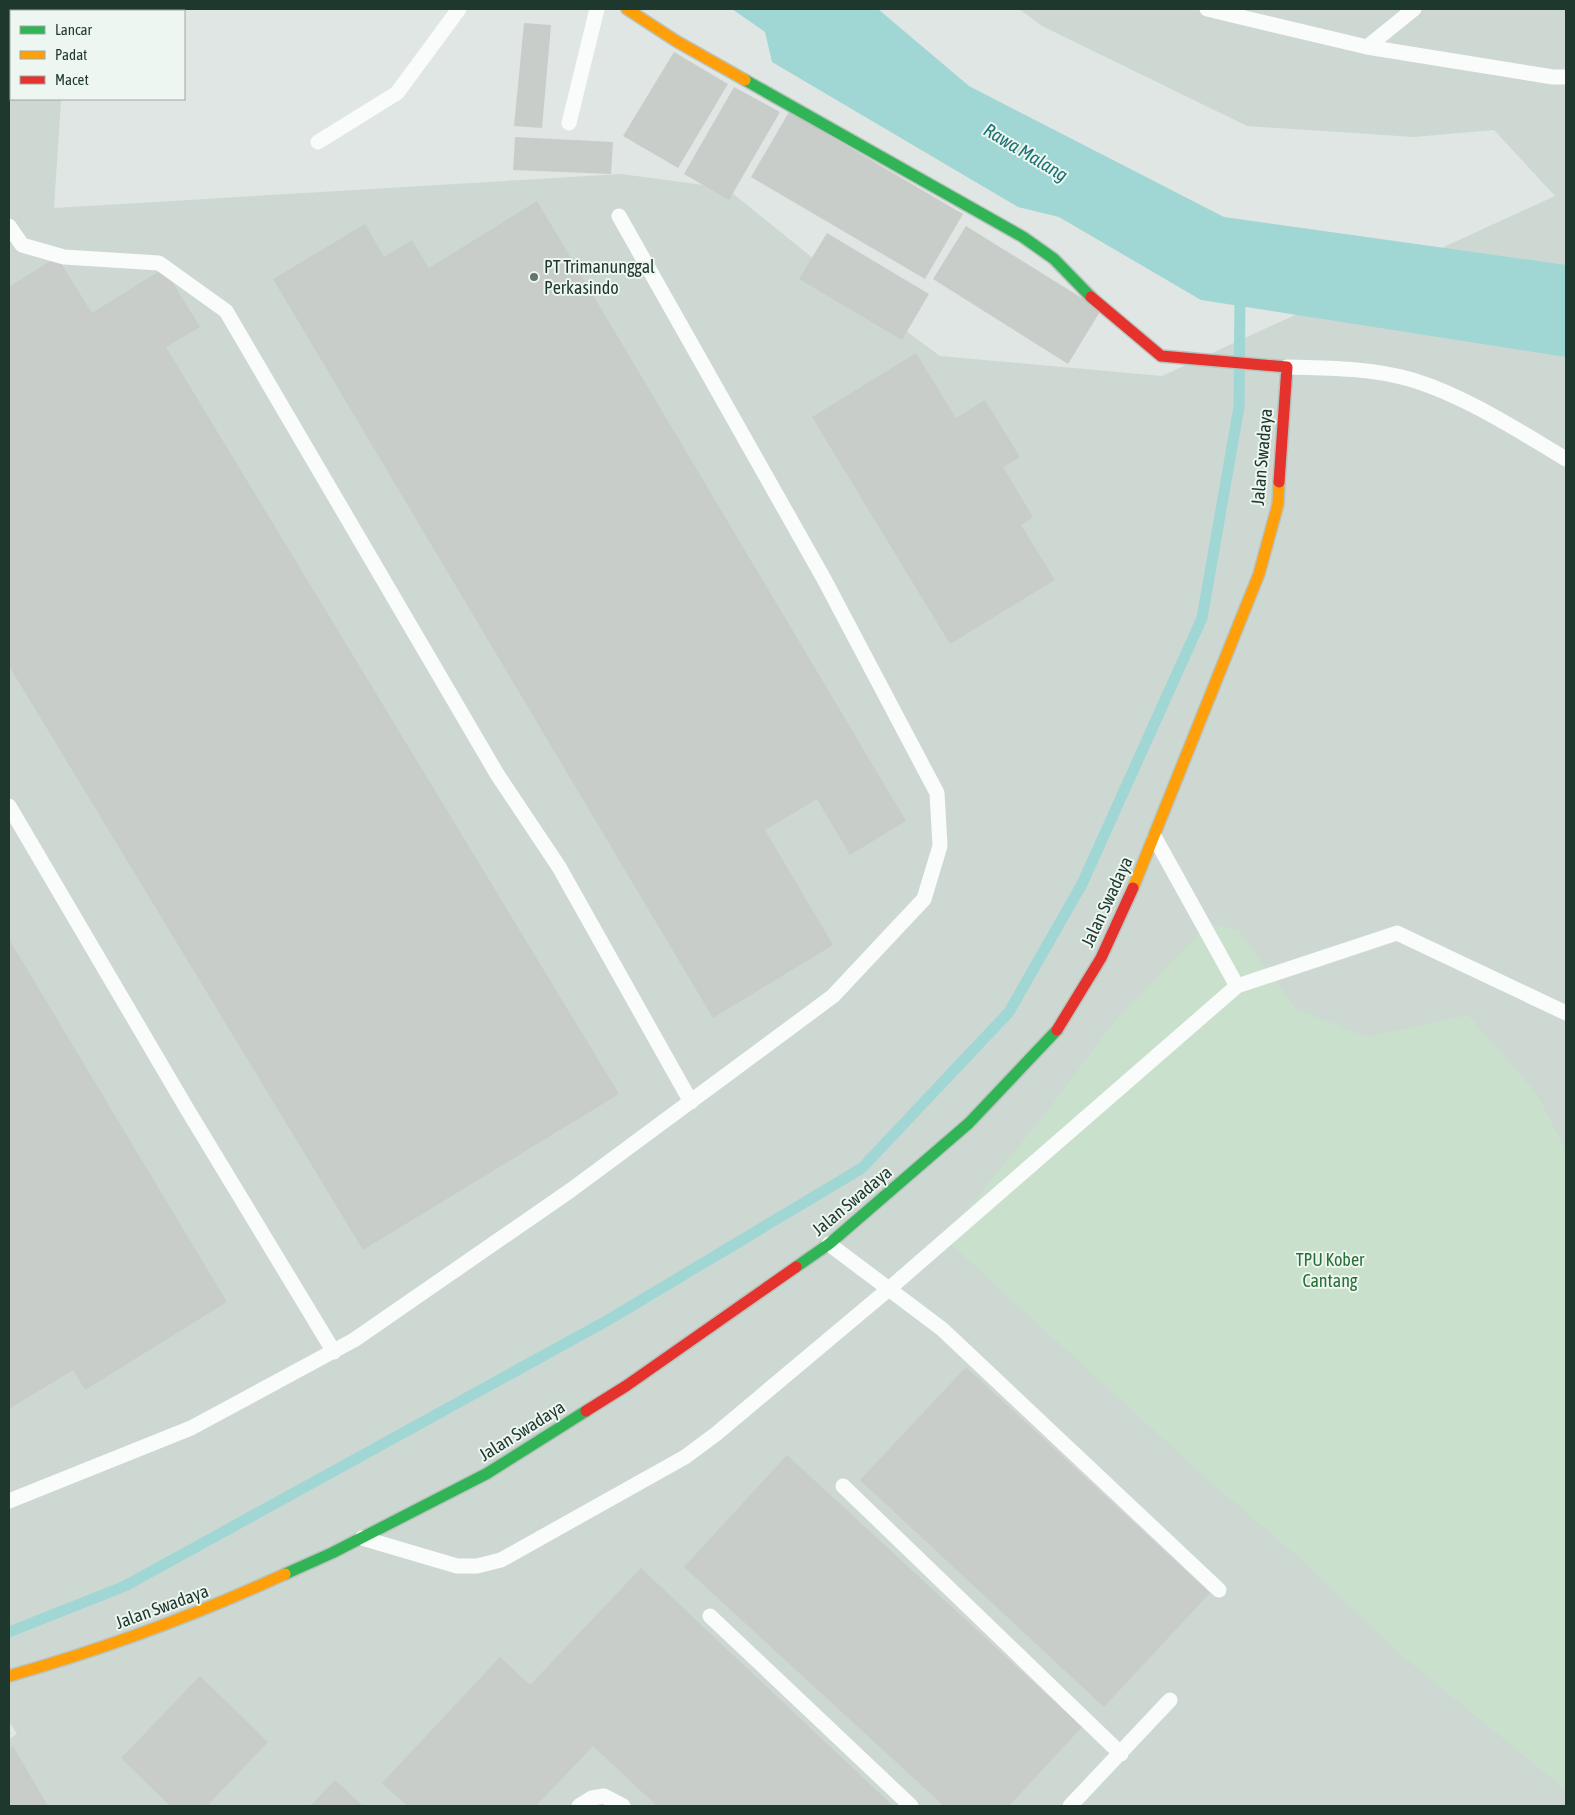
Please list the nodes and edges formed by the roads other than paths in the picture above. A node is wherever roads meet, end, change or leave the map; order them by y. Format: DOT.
graph roads {
  1 [pos="459,9"];
  2 [pos="597,9"];
  3 [pos="627,9"];
  4 [pos="1207,9"];
  5 [pos="1414,9"];
  6 [pos="1366,47"];
  7 [pos="1566,77"];
  8 [pos="570,123"];
  9 [pos="318,142"];
  10 [pos="619,216"];
  11 [pos="9,226"];
  12 [pos="1287,366"];
  13 [pos="1566,459"];
  14 [pos="9,806"];
  15 [pos="1155,838"];
  16 [pos="1237,986"];
  17 [pos="1566,1014"];
  18 [pos="691,1102"];
  19 [pos="829,1244"];
  20 [pos="890,1288"];
  21 [pos="334,1352"];
  22 [pos="843,1486"];
  23 [pos="9,1501"];
  24 [pos="362,1538"];
  25 [pos="1219,1590"];
  26 [pos="710,1616"];
  27 [pos="9,1676"];
  28 [pos="1170,1700"];
  29 [pos="1120,1754"];
  30 [pos="578,1806"];
  31 [pos="623,1806"];
  32 [pos="911,1806"];
  33 [pos="1070,1806"];
  1 -- 9 [label="lane"];
  2 -- 8 [label="lane"];
  3 -- 12 [label="street"];
  4 -- 6 [label="lane"];
  5 -- 6 [label="lane"];
  6 -- 7 [label="lane"];
  10 -- 18 [label="lane"];
  11 -- 18 [label="lane"];
  12 -- 13 [label="lane"];
  12 -- 15 [label="street, Jalan Swadaya"];
  14 -- 21 [label="lane"];
  15 -- 16 [label="lane"];
  15 -- 19 [label="street, Jalan Swadaya"];
  16 -- 17 [label="lane"];
  16 -- 20 [label="lane"];
  18 -- 21 [label="lane"];
  19 -- 20 [label="lane"];
  19 -- 24 [label="street, Jalan Swadaya"];
  20 -- 24 [label="lane"];
  20 -- 25 [label="lane"];
  21 -- 23 [label="lane"];
  22 -- 29 [label="lane"];
  24 -- 27 [label="street, Jalan Swadaya"];
  26 -- 32 [label="lane"];
  28 -- 29 [label="lane"];
  29 -- 33 [label="lane"];
  30 -- 31 [label="lane"];
}
